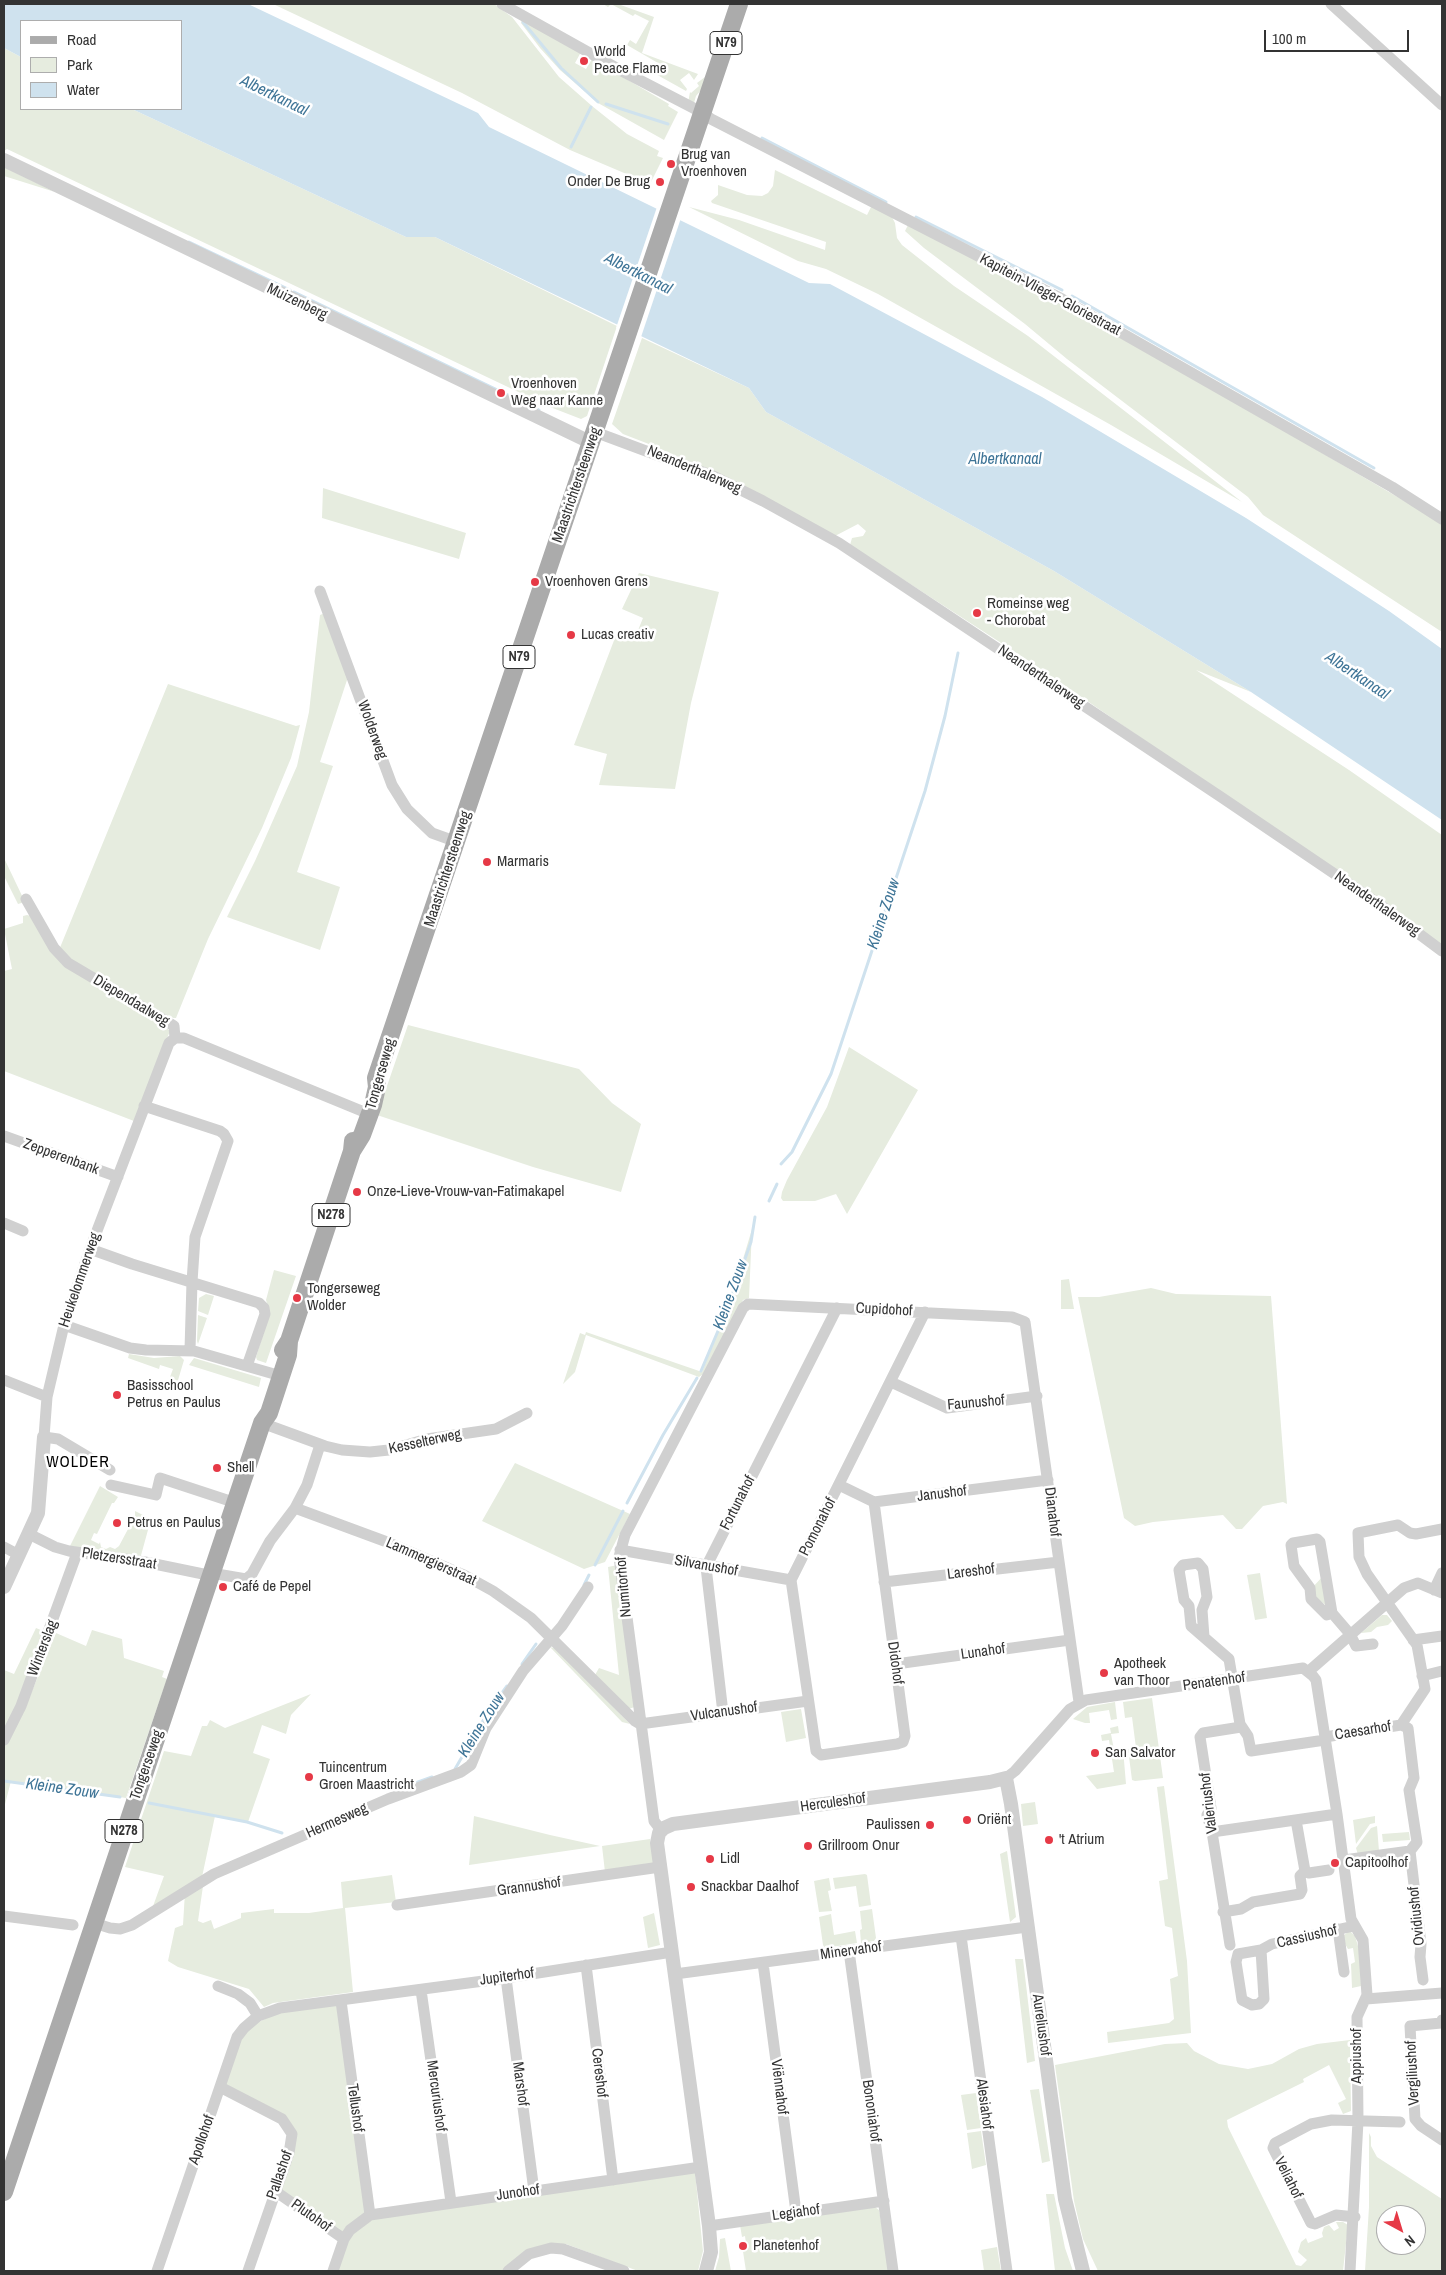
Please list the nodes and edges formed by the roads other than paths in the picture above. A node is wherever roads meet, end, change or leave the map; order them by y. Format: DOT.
graph roads {
  1 [pos="502,4"];
  2 [pos="739,4"];
  3 [pos="1331,4"];
  4 [pos="1442,105"];
  5 [pos="703,113"];
  6 [pos="4,160"];
  7 [pos="593,437"];
  8 [pos="1442,519"];
  9 [pos="320,591"];
  10 [pos="456,842"];
  11 [pos="26,899"];
  12 [pos="1442,951"];
  13 [pos="415,966"];
  14 [pos="175,1038"];
  15 [pos="144,1106"];
  16 [pos="365,1113"];
  17 [pos="4,1136"];
  18 [pos="118,1177"];
  19 [pos="4,1223"];
  20 [pos="23,1230"];
  21 [pos="90,1249"];
  22 [pos="192,1282"];
  23 [pos="743,1308"];
  24 [pos="837,1308"];
  25 [pos="925,1312"];
  26 [pos="1025,1322"];
  27 [pos="64,1325"];
  28 [pos="190,1350"];
  29 [pos="247,1366"];
  30 [pos="277,1375"];
  31 [pos="4,1380"];
  32 [pos="891,1382"];
  33 [pos="1037,1396"];
  34 [pos="47,1397"];
  35 [pos="527,1413"];
  36 [pos="262,1423"];
  37 [pos="44,1438"];
  38 [pos="320,1444"];
  39 [pos="110,1470"];
  40 [pos="1048,1480"];
  41 [pos="112,1485"];
  42 [pos="839,1485"];
  43 [pos="874,1502"];
  44 [pos="236,1503"];
  45 [pos="295,1508"];
  46 [pos="1442,1529"];
  47 [pos="29,1534"];
  48 [pos="4,1548"];
  49 [pos="620,1550"];
  50 [pos="77,1553"];
  51 [pos="19,1555"];
  52 [pos="1058,1562"];
  53 [pos="706,1567"];
  54 [pos="1442,1573"];
  55 [pos="212,1574"];
  56 [pos="791,1580"];
  57 [pos="884,1582"];
  58 [pos="4,1587"];
  59 [pos="588,1587"];
  60 [pos="1438,1591"];
  61 [pos="1387,1604"];
  62 [pos="1332,1613"];
  63 [pos="1350,1634"];
  64 [pos="1442,1636"];
  65 [pos="1204,1637"];
  66 [pos="551,1638"];
  67 [pos="1070,1640"];
  68 [pos="1414,1640"];
  69 [pos="1372,1644"];
  70 [pos="896,1664"];
  71 [pos="1309,1671"];
  72 [pos="1442,1671"];
  73 [pos="1422,1676"];
  74 [pos="1233,1680"];
  75 [pos="808,1701"];
  76 [pos="1079,1702"];
  77 [pos="723,1713"];
  78 [pos="640,1724"];
  79 [pos="1401,1724"];
  80 [pos="1241,1727"];
  81 [pos="1325,1738"];
  82 [pos="4,1740"];
  83 [pos="1006,1778"];
  84 [pos="1414,1778"];
  85 [pos="1337,1814"];
  86 [pos="1296,1820"];
  87 [pos="661,1830"];
  88 [pos="1212,1832"];
  89 [pos="1410,1851"];
  90 [pos="1344,1860"];
  91 [pos="660,1868"];
  92 [pos="1329,1870"];
  93 [pos="1305,1871"];
  94 [pos="397,1905"];
  95 [pos="1223,1912"];
  96 [pos="4,1916"];
  97 [pos="94,1922"];
  98 [pos="73,1926"];
  99 [pos="1354,1926"];
  100 [pos="1027,1927"];
  101 [pos="1338,1930"];
  102 [pos="961,1936"];
  103 [pos="1230,1945"];
  104 [pos="1261,1950"];
  105 [pos="849,1951"];
  106 [pos="672,1952"];
  107 [pos="763,1963"];
  108 [pos="586,1965"];
  109 [pos="1344,1972"];
  110 [pos="675,1974"];
  111 [pos="506,1978"];
  112 [pos="1423,1980"];
  113 [pos="218,1986"];
  114 [pos="421,1990"];
  115 [pos="1442,1993"];
  116 [pos="1366,1999"];
  117 [pos="341,2001"];
  118 [pos="258,2016"];
  119 [pos="1442,2020"];
  120 [pos="220,2087"];
  121 [pos="1358,2121"];
  122 [pos="1400,2122"];
  123 [pos="1442,2140"];
  124 [pos="701,2167"];
  125 [pos="613,2180"];
  126 [pos="275,2191"];
  127 [pos="534,2191"];
  128 [pos="4,2192"];
  129 [pos="884,2201"];
  130 [pos="451,2202"];
  131 [pos="796,2212"];
  132 [pos="370,2215"];
  133 [pos="1355,2217"];
  134 [pos="709,2226"];
  135 [pos="344,2239"];
  136 [pos="609,2269"];
  137 [pos="157,2271"];
  138 [pos="248,2271"];
  139 [pos="333,2271"];
  140 [pos="508,2271"];
  141 [pos="624,2271"];
  142 [pos="706,2271"];
  143 [pos="893,2271"];
  144 [pos="1007,2271"];
  145 [pos="1083,2271"];
  146 [pos="1350,2271"];
  1 -- 5 [label="street, Kapitein-Vlieger-Gloriestraat"];
  2 -- 5 [label="main road, Maastrichtersteenweg / N79"];
  3 -- 4 [label="street"];
  5 -- 7 [label="main road, Maastrichtersteenweg / N79"];
  5 -- 8 [label="street, Kapitein-Vlieger-Gloriestraat"];
  6 -- 7 [label="street, Muizenberg"];
  7 -- 10 [label="main road, Maastrichtersteenweg / N79"];
  7 -- 12 [label="street, Neanderthalerweg"];
  9 -- 10 [label="street, Wolderweg"];
  10 -- 13 [label="main road, Maastrichtersteenweg / N79"];
  11 -- 14 [label="street, Diependaalweg"];
  13 -- 16 [label="main road, Tongerseweg / N278"];
  14 -- 15 [label="street, Heukelommerweg"];
  14 -- 16 [label="street, Diependaalweg"];
  15 -- 18 [label="street, Heukelommerweg"];
  15 -- 22 [label="street"];
  16 -- 30 [label="main road, Tongerseweg / N278"];
  17 -- 18 [label="street, Zepperenbank"];
  18 -- 21 [label="street, Heukelommerweg"];
  19 -- 20 [label="street"];
  21 -- 22 [label="street"];
  21 -- 27 [label="street, Heukelommerweg"];
  22 -- 28 [label="street"];
  22 -- 29 [label="street"];
  23 -- 24 [label="street, Cupidohof"];
  23 -- 49 [label="street, Numitorhof"];
  24 -- 25 [label="street, Cupidohof"];
  24 -- 53 [label="street, Fortunahof"];
  25 -- 26 [label="street, Cupidohof"];
  25 -- 32 [label="street, Pomonahof"];
  26 -- 33 [label="street, Dianahof"];
  27 -- 28 [label="street"];
  27 -- 34 [label="street, Heukelommerweg"];
  28 -- 29 [label="street"];
  29 -- 30 [label="street"];
  30 -- 36 [label="main road, Tongerseweg / N278"];
  31 -- 34 [label="street"];
  32 -- 33 [label="street, Faunushof"];
  32 -- 42 [label="street, Pomonahof"];
  33 -- 40 [label="street, Dianahof"];
  34 -- 37 [label="street, Heukelommerweg"];
  35 -- 38 [label="street, Kesselterweg"];
  36 -- 38 [label="street, Kesselterweg"];
  36 -- 44 [label="main road, Tongerseweg / N278"];
  37 -- 39 [label="street"];
  37 -- 47 [label="street, Heukelommerweg"];
  38 -- 45 [label="street"];
  40 -- 43 [label="street, Janushof"];
  40 -- 52 [label="street, Dianahof"];
  41 -- 44 [label="street"];
  42 -- 43 [label="street"];
  42 -- 56 [label="street, Pomonahof"];
  43 -- 57 [label="street, Didohof"];
  44 -- 55 [label="main road, Tongerseweg / N278"];
  45 -- 55 [label="street"];
  45 -- 66 [label="street, Lammergierstraat"];
  46 -- 61 [label="street, Caesarhof"];
  47 -- 50 [label="street, Pletzersstraat"];
  47 -- 51 [label="street, Heukelommerweg"];
  48 -- 51 [label="street"];
  49 -- 53 [label="street, Silvanushof"];
  49 -- 78 [label="street, Numitorhof"];
  50 -- 55 [label="street, Pletzersstraat"];
  50 -- 82 [label="street, Winterslag"];
  51 -- 58 [label="street, Heukelommerweg"];
  52 -- 57 [label="street, Lareshof"];
  52 -- 67 [label="street, Dianahof"];
  53 -- 56 [label="street, Silvanushof"];
  53 -- 77 [label="street"];
  54 -- 60 [label="street"];
  55 -- 97 [label="main road, Tongerseweg / N278"];
  56 -- 75 [label="street"];
  57 -- 70 [label="street, Didohof"];
  59 -- 66 [label="street, Hermesweg"];
  60 -- 61 [label="street"];
  61 -- 63 [label="street"];
  61 -- 68 [label="street, Caesarhof"];
  62 -- 62 [label="street"];
  62 -- 63 [label="street"];
  63 -- 69 [label="street"];
  63 -- 71 [label="street"];
  64 -- 68 [label="street"];
  65 -- 65 [label="street"];
  65 -- 74 [label="street"];
  66 -- 78 [label="street, Lammergierstraat"];
  66 -- 97 [label="street, Hermesweg"];
  67 -- 70 [label="street, Lunahof"];
  67 -- 76 [label="street, Dianahof"];
  68 -- 73 [label="street, Caesarhof"];
  70 -- 75 [label="street, Didohof"];
  71 -- 74 [label="street, Penatenhof"];
  71 -- 81 [label="street, Appiushof"];
  72 -- 73 [label="street"];
  73 -- 79 [label="street, Caesarhof"];
  74 -- 76 [label="street, Penatenhof"];
  74 -- 80 [label="street"];
  75 -- 77 [label="street, Vulcanushof"];
  76 -- 83 [label="street"];
  77 -- 78 [label="street, Vulcanushof"];
  78 -- 87 [label="street, Numitorhof"];
  79 -- 81 [label="street, Caesarhof"];
  79 -- 84 [label="street, Caesarhof"];
  80 -- 81 [label="street, Caesarhof"];
  80 -- 88 [label="street, Valeriushof"];
  81 -- 85 [label="street, Appiushof"];
  83 -- 87 [label="street, Herculeshof"];
  83 -- 100 [label="street, Aureliushof"];
  84 -- 89 [label="street, Ovidiushof"];
  85 -- 86 [label="street"];
  85 -- 90 [label="street, Appiushof"];
  86 -- 88 [label="street"];
  86 -- 93 [label="street"];
  87 -- 91 [label="street"];
  88 -- 95 [label="street, Valeriushof"];
  89 -- 90 [label="street"];
  89 -- 112 [label="street, Ovidiushof"];
  90 -- 99 [label="street, Appiushof"];
  91 -- 94 [label="street, Grannushof"];
  91 -- 106 [label="street"];
  92 -- 93 [label="street"];
  93 -- 95 [label="street"];
  95 -- 103 [label="street, Valeriushof"];
  96 -- 98 [label="street"];
  97 -- 128 [label="main road, Tongerseweg / N278"];
  99 -- 101 [label="street, Cassiushof"];
  99 -- 116 [label="street, Appiushof"];
  100 -- 102 [label="street, Minervahof"];
  100 -- 145 [label="street, Aureliushof"];
  101 -- 104 [label="street, Cassiushof"];
  101 -- 109 [label="street"];
  102 -- 105 [label="street, Minervahof"];
  102 -- 144 [label="street, Alesiahof"];
  104 -- 104 [label="street, Cassiushof"];
  105 -- 107 [label="street, Minervahof"];
  105 -- 129 [label="street, Bononiahof"];
  106 -- 108 [label="street, Jupiterhof"];
  106 -- 110 [label="street"];
  107 -- 110 [label="street, Minervahof"];
  107 -- 131 [label="street, Viënnahof"];
  108 -- 111 [label="street, Jupiterhof"];
  108 -- 125 [label="street, Cereshof"];
  110 -- 124 [label="street"];
  111 -- 114 [label="street, Jupiterhof"];
  111 -- 127 [label="street, Marshof"];
  113 -- 118 [label="street"];
  114 -- 117 [label="street, Jupiterhof"];
  114 -- 130 [label="street, Mercuriushof"];
  115 -- 116 [label="street"];
  116 -- 121 [label="street, Appiushof"];
  117 -- 118 [label="street, Apollohof"];
  117 -- 132 [label="street, Tellushof"];
  118 -- 120 [label="street, Apollohof"];
  119 -- 123 [label="street, Vergiliushof"];
  120 -- 126 [label="street, Pallashof"];
  120 -- 137 [label="street, Apollohof"];
  121 -- 122 [label="street, Vergiliushof"];
  121 -- 133 [label="street, Appiushof"];
  121 -- 133 [label="street, Veliahof"];
  124 -- 125 [label="street, Junohof"];
  124 -- 134 [label="street"];
  125 -- 127 [label="street, Junohof"];
  126 -- 135 [label="street, Plutohof"];
  126 -- 138 [label="street, Pallashof"];
  127 -- 130 [label="street, Junohof"];
  129 -- 131 [label="street, Legiahof"];
  129 -- 143 [label="street, Bononiahof"];
  130 -- 132 [label="street, Junohof"];
  131 -- 134 [label="street, Legiahof"];
  132 -- 135 [label="street, Junohof"];
  133 -- 146 [label="street, Appiushof"];
  134 -- 142 [label="street"];
  135 -- 139 [label="street, Plutohof"];
  136 -- 140 [label="street"];
  136 -- 141 [label="street"];
}
